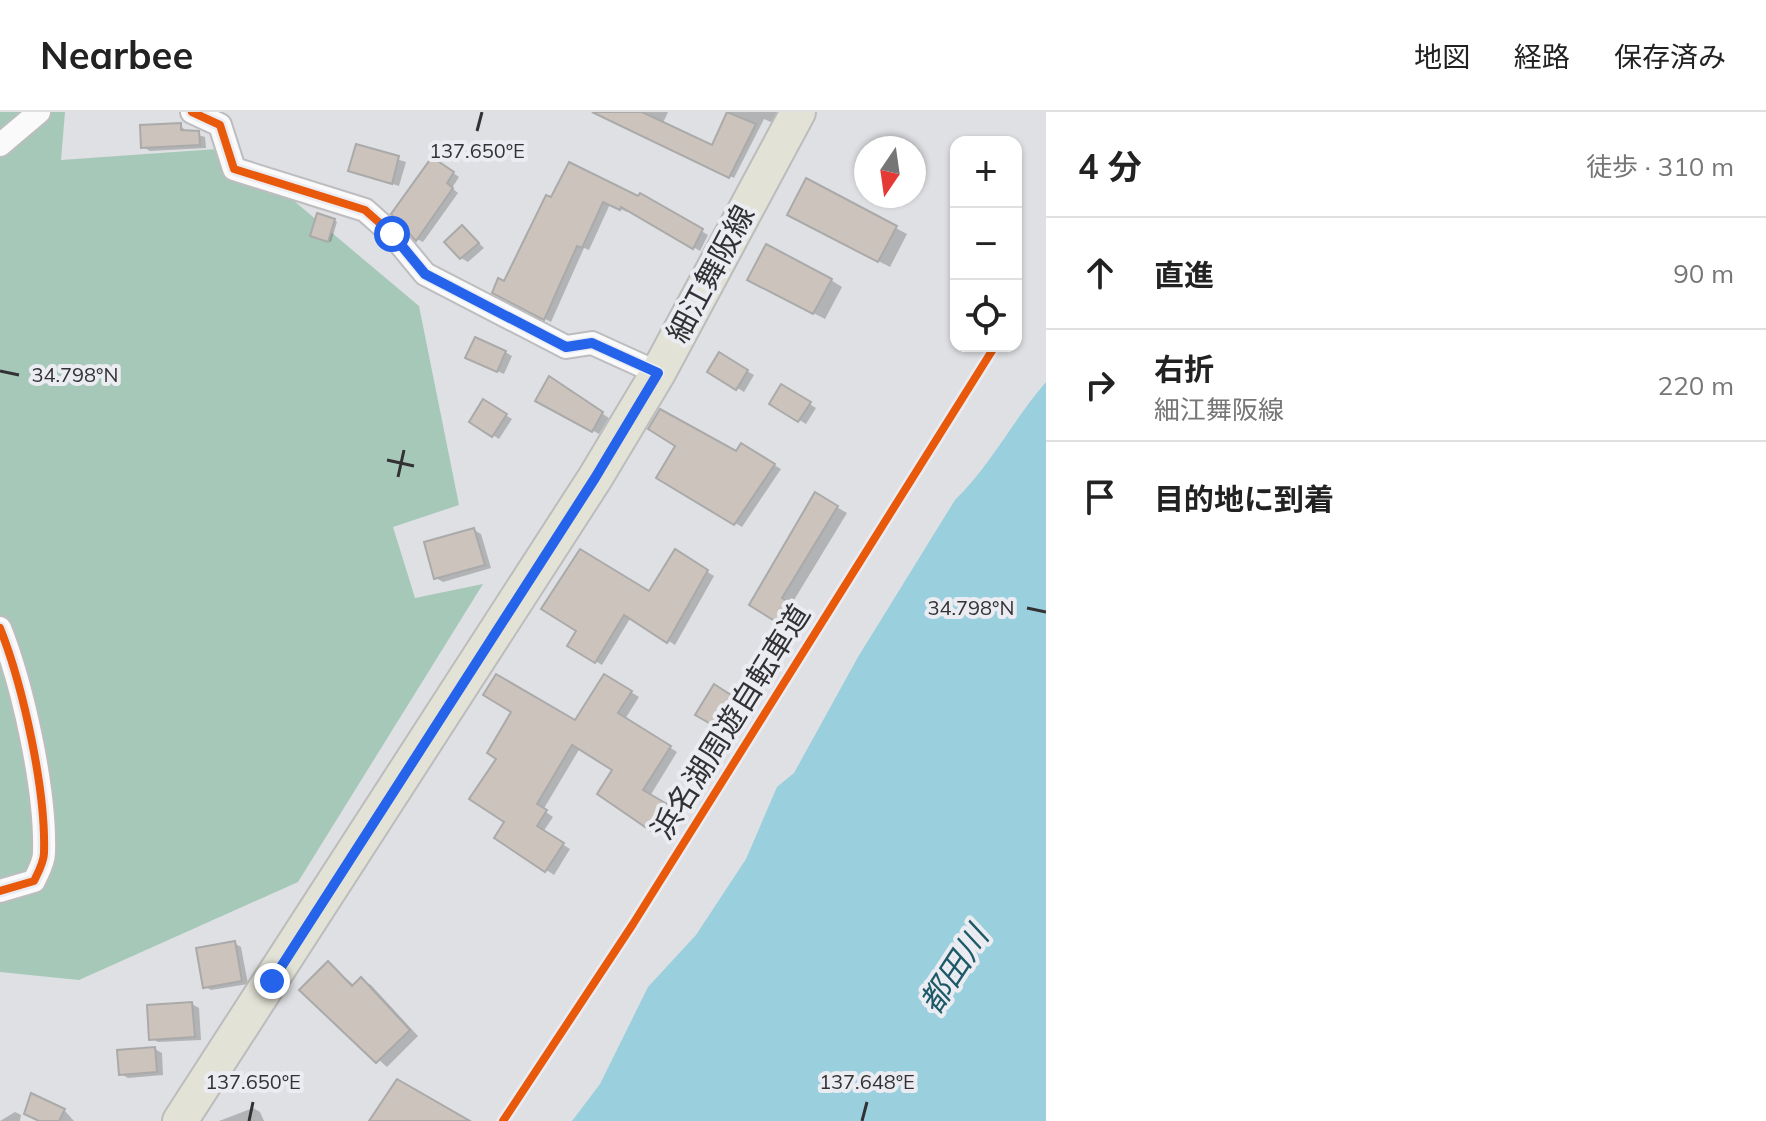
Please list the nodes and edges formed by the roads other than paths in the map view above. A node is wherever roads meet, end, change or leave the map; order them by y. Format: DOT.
graph roads {
  1 [pos="39,112"];
  2 [pos="192,112"];
  3 [pos="798,112"];
  4 [pos="0,145"];
  5 [pos="658,373"];
  6 [pos="0,628"];
  7 [pos="0,891"];
  8 [pos="180,1121"];
  1 -- 4 [label="street"];
  2 -- 5 [label="street"];
  3 -- 5 [label="main road, 細江舞阪線"];
  5 -- 8 [label="main road, 細江舞阪線"];
  6 -- 7 [label="street"];
}
